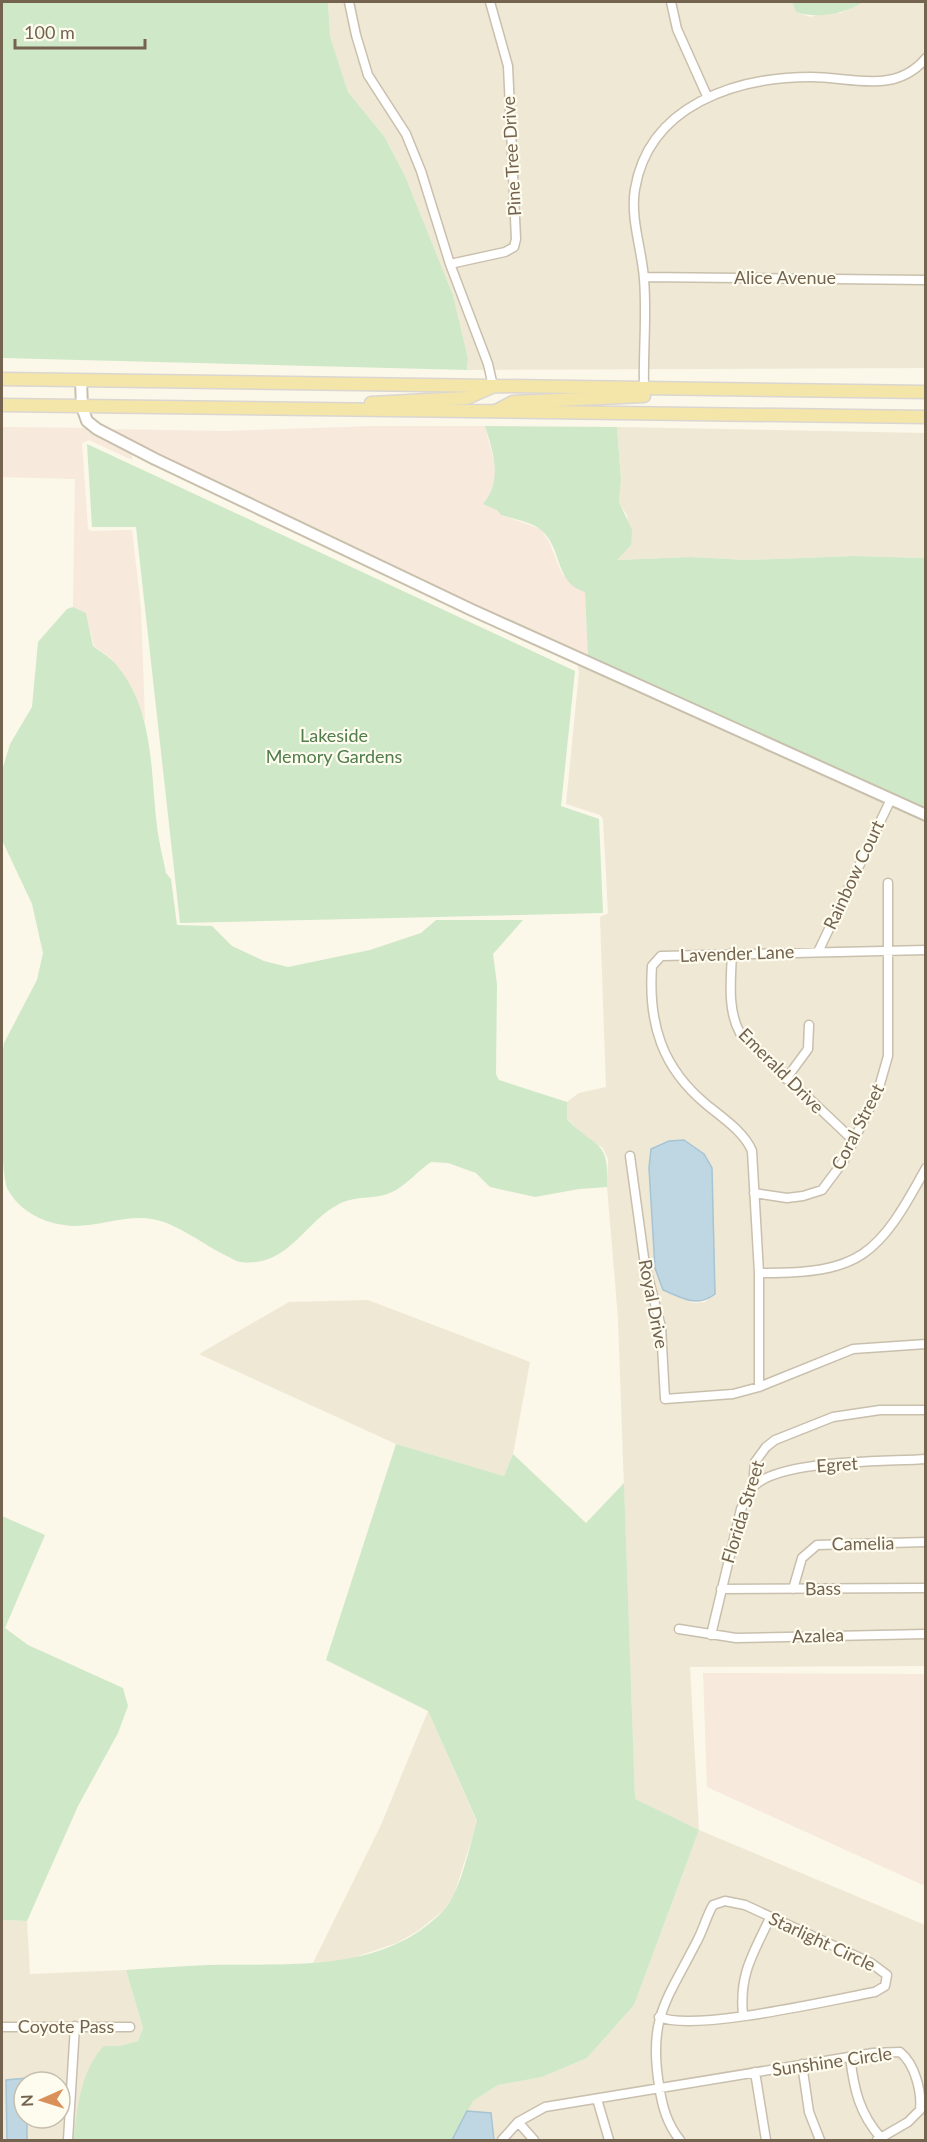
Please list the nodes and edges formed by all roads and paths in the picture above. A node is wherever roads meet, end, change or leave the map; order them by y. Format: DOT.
graph roads {
  1 [pos="349,2"];
  2 [pos="490,2"];
  3 [pos="671,2"];
  4 [pos="925,60"];
  5 [pos="707,96"];
  6 [pos="450,264"];
  7 [pos="644,277"];
  8 [pos="926,280"];
  9 [pos="2,379"];
  10 [pos="81,381"];
  11 [pos="493,386"];
  12 [pos="644,388"];
  13 [pos="707,389"];
  14 [pos="926,392"];
  15 [pos="2,405"];
  16 [pos="82,407"];
  17 [pos="341,410"];
  18 [pos="493,412"];
  19 [pos="926,417"];
  20 [pos="891,800"];
  21 [pos="926,815"];
  22 [pos="888,883"];
  23 [pos="926,950"];
  24 [pos="889,951"];
  25 [pos="818,952"];
  26 [pos="732,953"];
  27 [pos="809,1026"];
  28 [pos="786,1079"];
  29 [pos="854,1141"];
  30 [pos="630,1156"];
  31 [pos="926,1168"];
  32 [pos="754,1193"];
  33 [pos="759,1273"];
  34 [pos="926,1344"];
  35 [pos="759,1387"];
  36 [pos="926,1410"];
  37 [pos="926,1460"];
  38 [pos="753,1487"];
  39 [pos="926,1542"];
  40 [pos="926,1588"];
  41 [pos="722,1589"];
  42 [pos="793,1589"];
  43 [pos="679,1629"];
  44 [pos="926,1634"];
  45 [pos="711,1635"];
  46 [pos="770,1918"];
  47 [pos="743,2015"];
  48 [pos="659,2017"];
  49 [pos="2,2026"];
  50 [pos="75,2026"];
  51 [pos="130,2027"];
  52 [pos="850,2057"];
  53 [pos="802,2064"];
  54 [pos="755,2072"];
  55 [pos="660,2088"];
  56 [pos="597,2099"];
  57 [pos="518,2122"];
  58 [pos="879,2139"];
  59 [pos="68,2140"];
  60 [pos="502,2140"];
  61 [pos="534,2140"];
  62 [pos="609,2140"];
  63 [pos="680,2140"];
  64 [pos="766,2140"];
  65 [pos="820,2140"];
  1 -- 6 [label="street"];
  2 -- 6 [label="street, Pine Tree Drive"];
  3 -- 5 [label="street"];
  4 -- 5 [label="street"];
  5 -- 7 [label="street"];
  6 -- 11 [label="street"];
  7 -- 8 [label="street, Alice Avenue"];
  7 -- 12 [label="street"];
  9 -- 10 [label="main road"];
  10 -- 11 [label="main road"];
  10 -- 16 [label="street"];
  11 -- 12 [label="main road"];
  11 -- 17 [label="main road"];
  12 -- 13 [label="main road"];
  13 -- 14 [label="main road"];
  13 -- 18 [label="main road"];
  15 -- 16 [label="main road"];
  16 -- 17 [label="main road"];
  16 -- 20 [label="street"];
  17 -- 18 [label="main road"];
  18 -- 19 [label="main road"];
  20 -- 21 [label="street"];
  20 -- 25 [label="street, Rainbow Court"];
  22 -- 24 [label="street, Coral Street"];
  23 -- 24 [label="street, Lavender Lane"];
  24 -- 25 [label="street, Lavender Lane"];
  24 -- 29 [label="street, Coral Street"];
  25 -- 26 [label="street, Lavender Lane"];
  26 -- 28 [label="street, Emerald Drive"];
  26 -- 32 [label="street, Lavender Lane"];
  27 -- 28 [label="street"];
  28 -- 29 [label="street, Emerald Drive"];
  29 -- 32 [label="street, Coral Street"];
  30 -- 35 [label="street, Royal Drive"];
  31 -- 33 [label="street"];
  32 -- 33 [label="street, Lavender Lane"];
  33 -- 35 [label="street, Lavender Lane"];
  34 -- 35 [label="street, Royal Drive"];
  36 -- 38 [label="street, Florida Street"];
  37 -- 38 [label="street, Egret"];
  38 -- 41 [label="street, Florida Street"];
  39 -- 42 [label="street, Camelia"];
  40 -- 42 [label="street, Bass"];
  41 -- 42 [label="street, Bass"];
  41 -- 45 [label="street, Florida Street"];
  43 -- 45 [label="street, Azalea"];
  44 -- 45 [label="street, Azalea"];
  46 -- 47 [label="street"];
  46 -- 47 [label="street, Starlight Circle"];
  46 -- 48 [label="street, Starlight Circle"];
  47 -- 48 [label="street, Starlight Circle"];
  48 -- 55 [label="street, Starlight Circle"];
  49 -- 50 [label="street, Coyote Pass"];
  50 -- 51 [label="street, Coyote Pass"];
  50 -- 59 [label="street"];
  52 -- 53 [label="street, Sunshine Circle"];
  52 -- 58 [label="street"];
  52 -- 58 [label="street, Sunshine Circle"];
  53 -- 54 [label="street, Sunshine Circle"];
  53 -- 65 [label="street"];
  54 -- 55 [label="street, Sunshine Circle"];
  54 -- 64 [label="street, Sunshine Circle"];
  55 -- 56 [label="street, Sunshine Circle"];
  55 -- 63 [label="street, Starlight Circle"];
  56 -- 57 [label="street, Sunshine Circle"];
  56 -- 62 [label="street"];
  57 -- 60 [label="street, Sunshine Circle"];
  57 -- 61 [label="street"];
}
